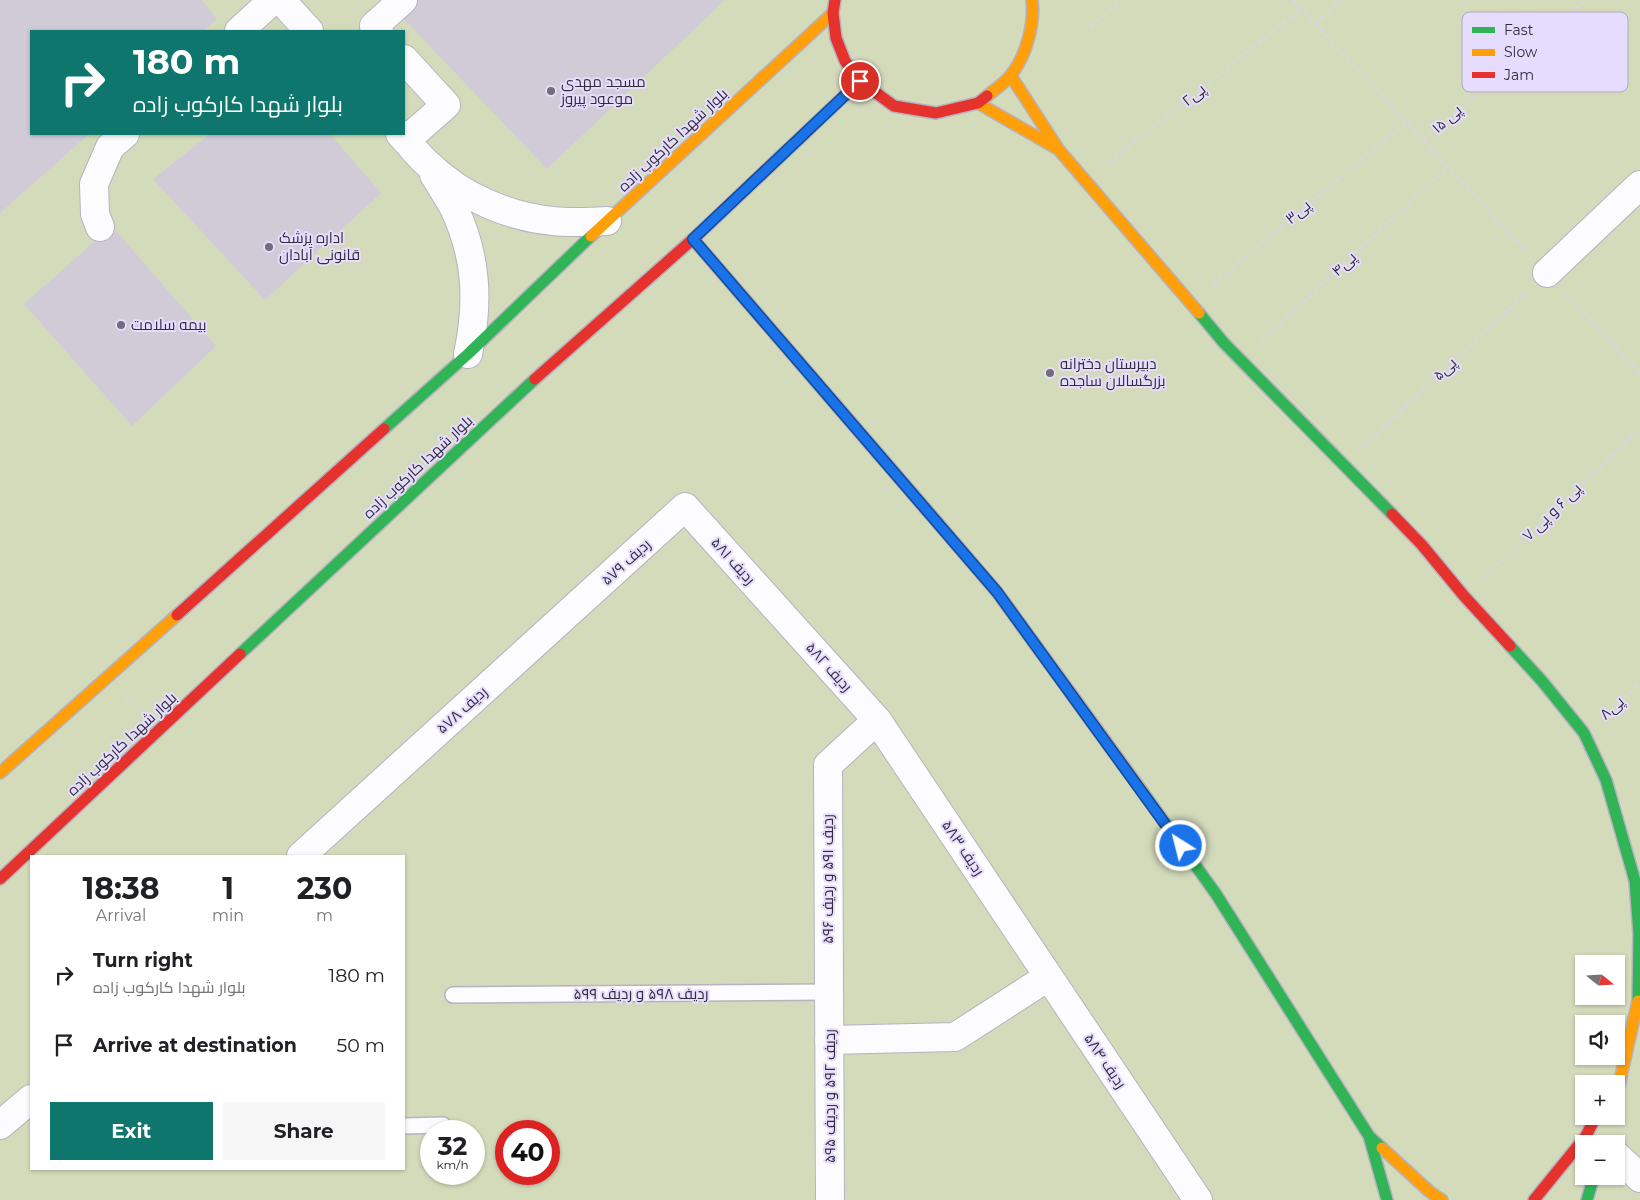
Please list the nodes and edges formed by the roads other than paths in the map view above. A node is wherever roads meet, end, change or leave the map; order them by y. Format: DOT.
graph roads {
  1 [pos="273,0"];
  2 [pos="281,0"];
  3 [pos="403,0"];
  4 [pos="835,0"];
  5 [pos="1034,3"];
  6 [pos="833,13"];
  7 [pos="240,30"];
  8 [pos="308,30"];
  9 [pos="378,30"];
  10 [pos="405,60"];
  11 [pos="1011,76"];
  12 [pos="860,81"];
  13 [pos="978,103"];
  14 [pos="124,135"];
  15 [pos="403,137"];
  16 [pos="1059,150"];
  17 [pos="428,165"];
  18 [pos="1640,185"];
  19 [pos="607,221"];
  20 [pos="100,227"];
  21 [pos="693,239"];
  22 [pos="1546,273"];
  23 [pos="468,354"];
  24 [pos="685,508"];
  25 [pos="781,614"];
  26 [pos="566,616"];
  27 [pos="877,720"];
  28 [pos="0,773"];
  29 [pos="322,847"];
  30 [pos="303,855"];
  31 [pos="0,879"];
  32 [pos="1640,934"];
  33 [pos="1048,977"];
  34 [pos="829,992"];
  35 [pos="453,995"];
  36 [pos="829,1040"];
  37 [pos="1626,1062"];
  38 [pos="1619,1075"];
  39 [pos="1622,1075"];
  40 [pos="30,1100"];
  41 [pos="0,1125"];
  42 [pos="1592,1125"];
  43 [pos="405,1126"];
  44 [pos="420,1126"];
  45 [pos="1369,1136"];
  46 [pos="1625,1164"];
  47 [pos="1640,1178"];
  48 [pos="1591,1185"];
  49 [pos="830,1200"];
  50 [pos="1198,1200"];
  51 [pos="1387,1200"];
  52 [pos="1442,1200"];
  53 [pos="1534,1200"];
  54 [pos="1587,1200"];
  1 -- 7 [label="street"];
  2 -- 8 [label="street"];
  3 -- 9 [label="street"];
  4 -- 6 [label="street"];
  5 -- 11 [label="street"];
  6 -- 12 [label="street"];
  6 -- 19 [label="street, بلوار شهدا کارکوب زاده"];
  10 -- 15 [label="street"];
  11 -- 13 [label="street"];
  11 -- 16 [label="street"];
  12 -- 13 [label="street"];
  12 -- 21 [label="street, بلوار شهدا کارکوب زاده"];
  13 -- 16 [label="street"];
  14 -- 20 [label="street"];
  15 -- 17 [label="street"];
  16 -- 32 [label="street"];
  17 -- 19 [label="street"];
  17 -- 23 [label="street"];
  18 -- 22 [label="street"];
  19 -- 23 [label="street, بلوار شهدا کارکوب زاده"];
  21 -- 31 [label="street, بلوار شهدا کارکوب زاده"];
  21 -- 45 [label="street"];
  23 -- 28 [label="street, بلوار شهدا کارکوب زاده"];
  24 -- 25 [label="street, ردیف ۵۸۱"];
  24 -- 26 [label="street, ردیف ۵۷۹"];
  25 -- 27 [label="street, ردیف ۵۸۲"];
  26 -- 29 [label="street, ردیف ۵۷۸"];
  27 -- 33 [label="street, ردیف ۵۸۳"];
  27 -- 34 [label="street, ردیف ۵۹۱ و ردیف ۵۹۶"];
  29 -- 30 [label="street, ردیف ۵۷۸"];
  32 -- 37 [label="street"];
  33 -- 36 [label="street"];
  33 -- 50 [label="street, ردیف ۵۸۴"];
  34 -- 35 [label="lane, ردیف ۵۹۸ و ردیف ۵۹۹"];
  34 -- 36 [label="street, ردیف ۵۹۲ و ردیف ۵۹۵"];
  36 -- 49 [label="street, ردیف ۵۹۲ و ردیف ۵۹۵"];
  37 -- 38 [label="street"];
  37 -- 39 [label="street"];
  40 -- 41 [label="street"];
  42 -- 53 [label="street"];
  43 -- 44 [label="lane"];
  45 -- 51 [label="street"];
  45 -- 52 [label="street"];
  46 -- 47 [label="street"];
  48 -- 54 [label="street"];
}
